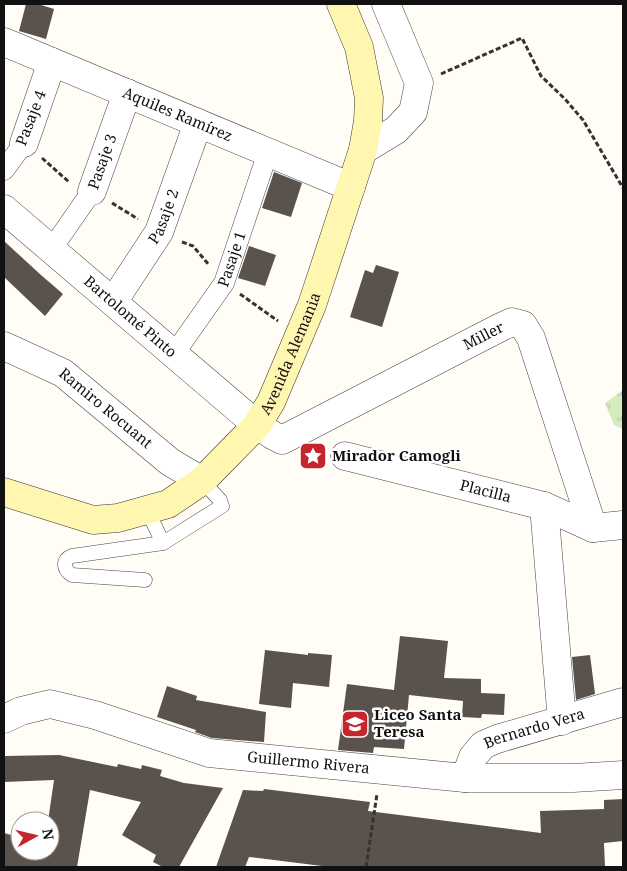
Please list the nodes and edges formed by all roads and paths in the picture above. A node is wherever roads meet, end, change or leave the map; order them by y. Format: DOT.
graph roads {
  1 [pos="341,4"];
  2 [pos="386,4"];
  3 [pos="4,42"];
  4 [pos="52,62"];
  5 [pos="419,83"];
  6 [pos="126,93"];
  7 [pos="198,123"];
  8 [pos="24,143"];
  9 [pos="363,150"];
  10 [pos="268,152"];
  11 [pos="4,170"];
  12 [pos="351,187"];
  13 [pos="623,188"];
  14 [pos="92,192"];
  15 [pos="4,209"];
  16 [pos="51,250"];
  17 [pos="113,302"];
  18 [pos="4,346"];
  19 [pos="174,354"];
  20 [pos="257,425"];
  21 [pos="345,456"];
  22 [pos="202,481"];
  23 [pos="4,492"];
  24 [pos="544,506"];
  25 [pos="147,510"];
  26 [pos="623,525"];
  27 [pos="593,528"];
  28 [pos="163,542"];
  29 [pos="145,580"];
  30 [pos="623,702"];
  31 [pos="4,718"];
  32 [pos="562,721"];
  33 [pos="380,770"];
  34 [pos="623,775"];
  35 [pos="465,778"];
  36 [pos="366,867"];
  1 -- 9 [label="main road, Avenida Alemania"];
  2 -- 5 [label="street"];
  3 -- 4 [label="street, Aquiles Ramírez"];
  4 -- 6 [label="street, Aquiles Ramírez"];
  4 -- 8 [label="street, Pasaje 4"];
  5 -- 9 [label="street"];
  5 -- 13 [label="path"];
  6 -- 7 [label="street, Aquiles Ramírez"];
  6 -- 14 [label="street, Pasaje 3"];
  7 -- 10 [label="street, Aquiles Ramírez"];
  7 -- 17 [label="street, Pasaje 2"];
  8 -- 11 [label="street, Pasaje 4"];
  9 -- 12 [label="main road, Avenida Alemania"];
  10 -- 12 [label="street, Aquiles Ramírez"];
  10 -- 19 [label="street, Pasaje 1"];
  12 -- 20 [label="main road, Avenida Alemania"];
  14 -- 16 [label="street, Pasaje 3"];
  15 -- 16 [label="street, Bartolomé Pinto"];
  16 -- 17 [label="street, Bartolomé Pinto"];
  17 -- 19 [label="street, Bartolomé Pinto"];
  18 -- 22 [label="street, Ramiro Rocuant"];
  19 -- 20 [label="street, Bartolomé Pinto"];
  20 -- 22 [label="main road, Avenida Alemania"];
  20 -- 27 [label="street, Miller"];
  21 -- 24 [label="street, Placilla"];
  22 -- 25 [label="main road, Avenida Alemania"];
  22 -- 28 [label="lane"];
  23 -- 25 [label="main road, Avenida Alemania"];
  24 -- 27 [label="street, Placilla"];
  24 -- 32 [label="street"];
  25 -- 28 [label="lane"];
  26 -- 27 [label="street, Placilla"];
  28 -- 29 [label="lane"];
  30 -- 32 [label="street, Bernardo Vera"];
  31 -- 33 [label="street, Guillermo Rivera"];
  32 -- 35 [label="street, Bernardo Vera"];
  33 -- 35 [label="street, Guillermo Rivera"];
  33 -- 36 [label="path"];
  34 -- 35 [label="street, Guillermo Rivera"];
}
